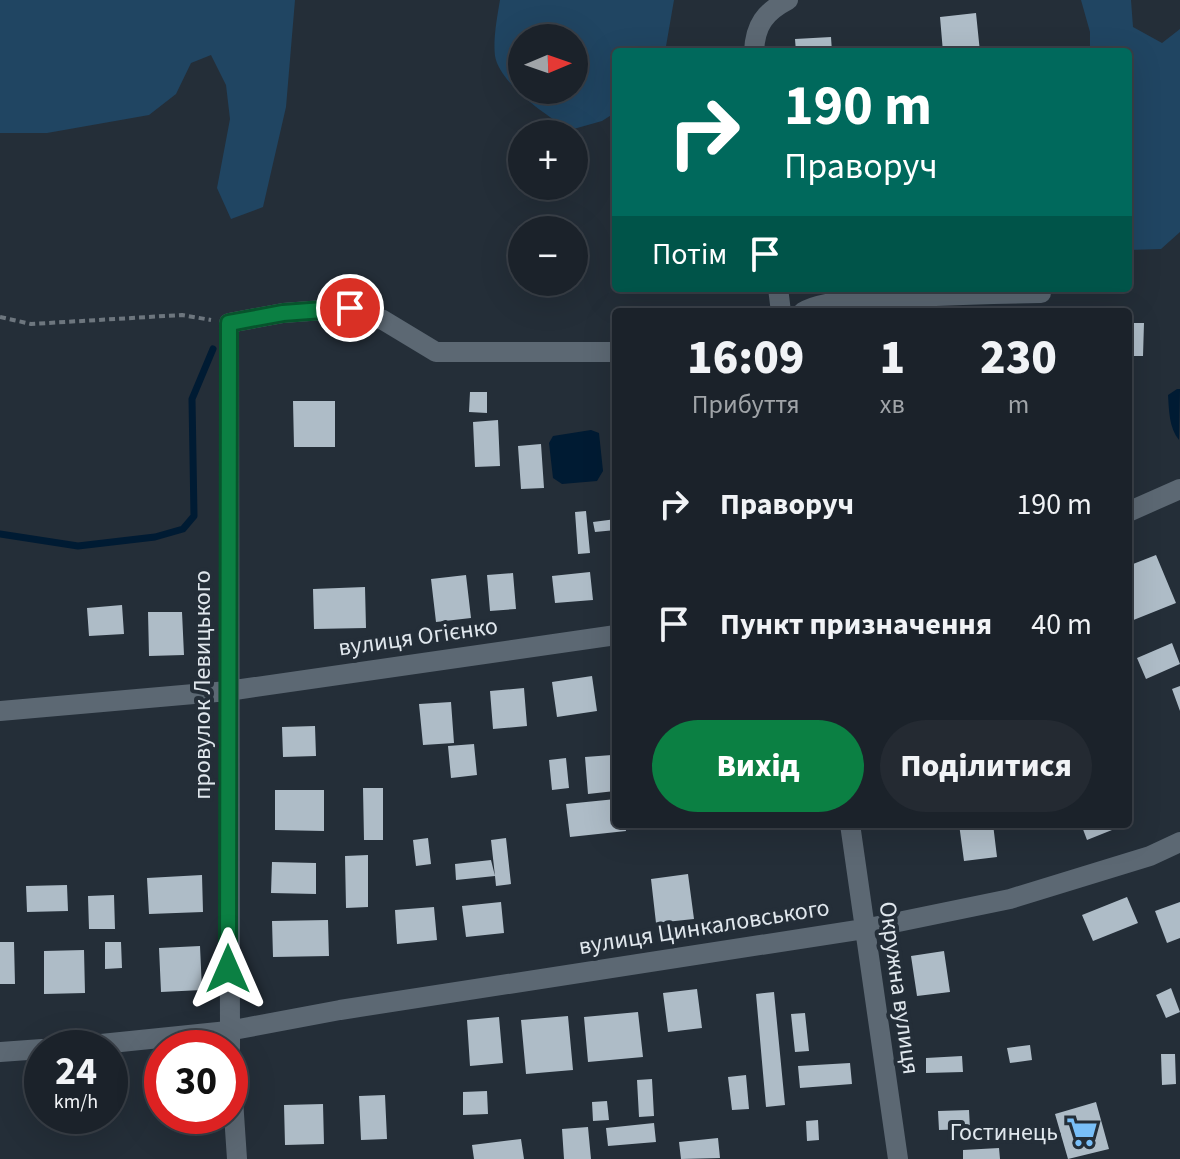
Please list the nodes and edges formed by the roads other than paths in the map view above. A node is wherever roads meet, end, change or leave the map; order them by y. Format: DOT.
graph roads {
  1 [pos="788,0"];
  2 [pos="754,48"];
  3 [pos="1041,293"];
  4 [pos="810,308"];
  5 [pos="612,352"];
  6 [pos="1180,489"];
  7 [pos="1132,510"];
  8 [pos="612,636"];
  9 [pos="228,691"];
  10 [pos="0,711"];
  11 [pos="851,828"];
  12 [pos="1180,842"];
  13 [pos="864,929"];
  14 [pos="229,1030"];
  15 [pos="248,1034"];
  16 [pos="24,1050"];
  17 [pos="0,1052"];
  18 [pos="235,1134"];
  19 [pos="237,1159"];
  20 [pos="898,1159"];
  1 -- 2 [label="street"];
  3 -- 4 [label="street"];
  5 -- 9 [label="street, провулок Левицького"];
  6 -- 7 [label="street"];
  8 -- 9 [label="street, вулиця Огієнко"];
  9 -- 10 [label="street, вулиця Огієнко"];
  9 -- 14 [label="street, провулок Левицького"];
  11 -- 13 [label="street, Окружна вулиця"];
  12 -- 13 [label="street, вулиця Цинкаловського"];
  13 -- 15 [label="street, вулиця Цинкаловського"];
  13 -- 20 [label="street, Окружна вулиця"];
  16 -- 17 [label="street"];
  18 -- 19 [label="street"];
}
